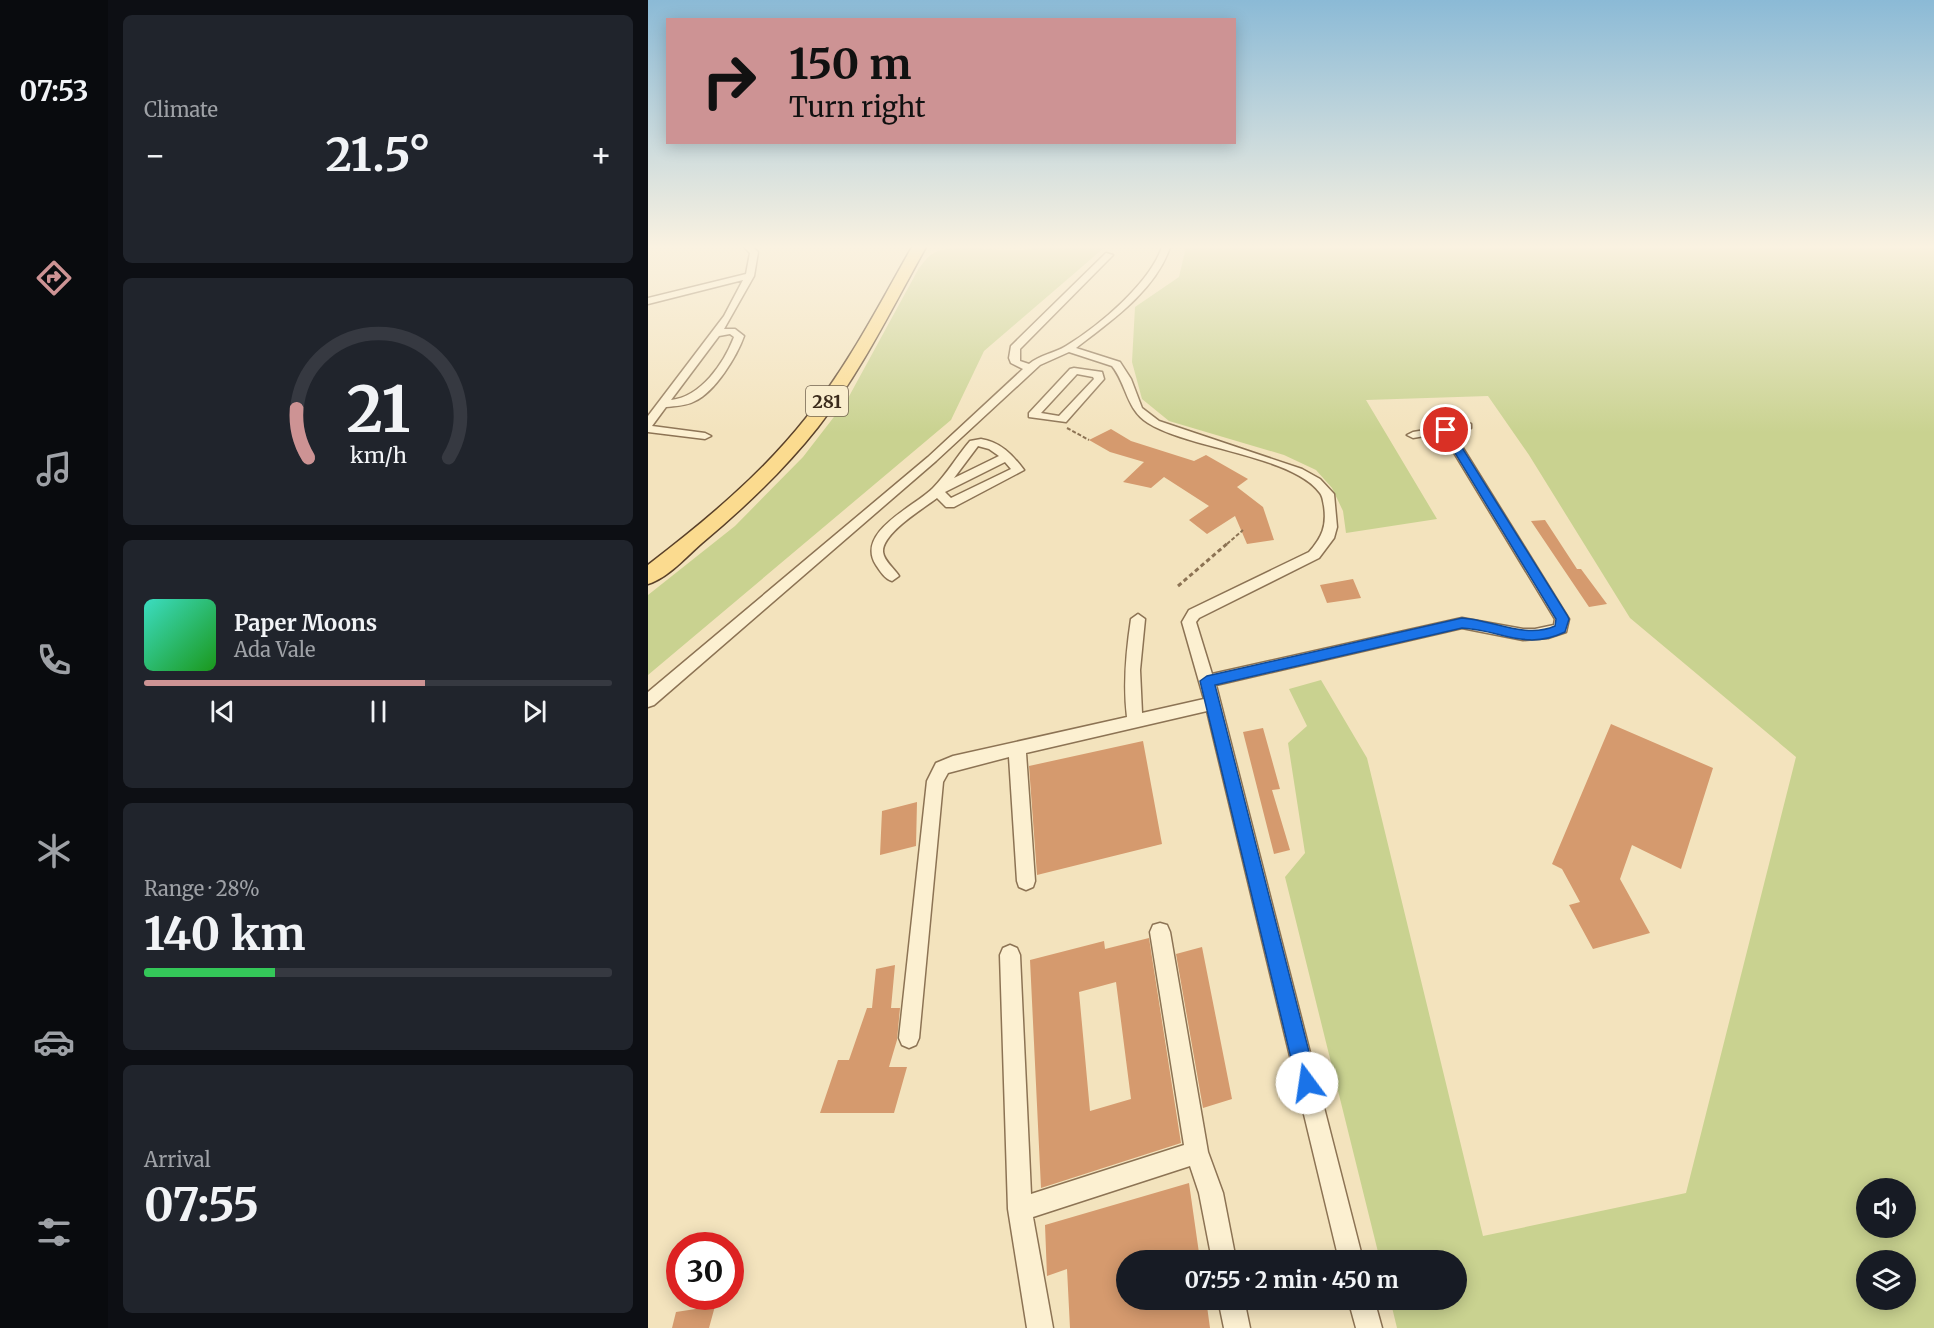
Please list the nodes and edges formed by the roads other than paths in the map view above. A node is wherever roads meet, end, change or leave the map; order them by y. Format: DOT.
graph roads {
  1 [pos="732,309"];
  2 [pos="884,309"];
  3 [pos="1054,309"];
  4 [pos="1118,309"];
  5 [pos="716,333"];
  6 [pos="1069,349"];
  7 [pos="1030,368"];
  8 [pos="1115,383"];
  9 [pos="1092,386"];
  10 [pos="663,404"];
  11 [pos="648,424"];
  12 [pos="1467,426"];
  13 [pos="648,429"];
  14 [pos="1446,430"];
  15 [pos="1413,435"];
  16 [pos="705,436"];
  17 [pos="946,446"];
  18 [pos="968,452"];
  19 [pos="1007,457"];
  20 [pos="932,459"];
  21 [pos="957,467"];
  22 [pos="937,491"];
  23 [pos="648,576"];
  24 [pos="892,576"];
  25 [pos="1138,619"];
  26 [pos="1207,681"];
  27 [pos="648,701"];
  28 [pos="1211,704"];
  29 [pos="1135,721"];
  30 [pos="1017,748"];
  31 [pos="1026,881"];
  32 [pos="1160,932"];
  33 [pos="1010,955"];
  34 [pos="909,1038"];
  35 [pos="1197,1152"];
  36 [pos="1020,1209"];
  37 [pos="1222,1250"];
  38 [pos="1349,1250"];
  39 [pos="1233,1310"];
  40 [pos="1364,1310"];
  41 [pos="1040,1328"];
  42 [pos="1237,1328"];
  43 [pos="1369,1328"];
  1 -- 5 [label="street"];
  2 -- 23 [label="main road, 281"];
  3 -- 7 [label="street"];
  4 -- 6 [label="street"];
  5 -- 10 [label="street"];
  5 -- 10 [label="street"];
  6 -- 7 [label="street"];
  6 -- 8 [label="street"];
  7 -- 17 [label="street"];
  8 -- 9 [label="street"];
  8 -- 26 [label="street"];
  9 -- 9 [label="street"];
  10 -- 11 [label="street"];
  12 -- 14 [label="street"];
  13 -- 16 [label="street"];
  14 -- 15 [label="street"];
  14 -- 26 [label="street"];
  17 -- 18 [label="street"];
  17 -- 20 [label="street"];
  18 -- 19 [label="street"];
  18 -- 21 [label="street"];
  19 -- 22 [label="street"];
  19 -- 22 [label="street"];
  20 -- 21 [label="street"];
  20 -- 27 [label="street"];
  21 -- 22 [label="street"];
  22 -- 24 [label="street"];
  25 -- 29 [label="street"];
  26 -- 28 [label="street"];
  28 -- 29 [label="street"];
  28 -- 38 [label="street"];
  29 -- 30 [label="street"];
  30 -- 31 [label="street"];
  30 -- 34 [label="street"];
  32 -- 35 [label="street"];
  33 -- 36 [label="street"];
  35 -- 36 [label="street"];
  35 -- 37 [label="street"];
  36 -- 41 [label="street"];
  39 -- 42 [label="street"];
  40 -- 43 [label="street"];
}
